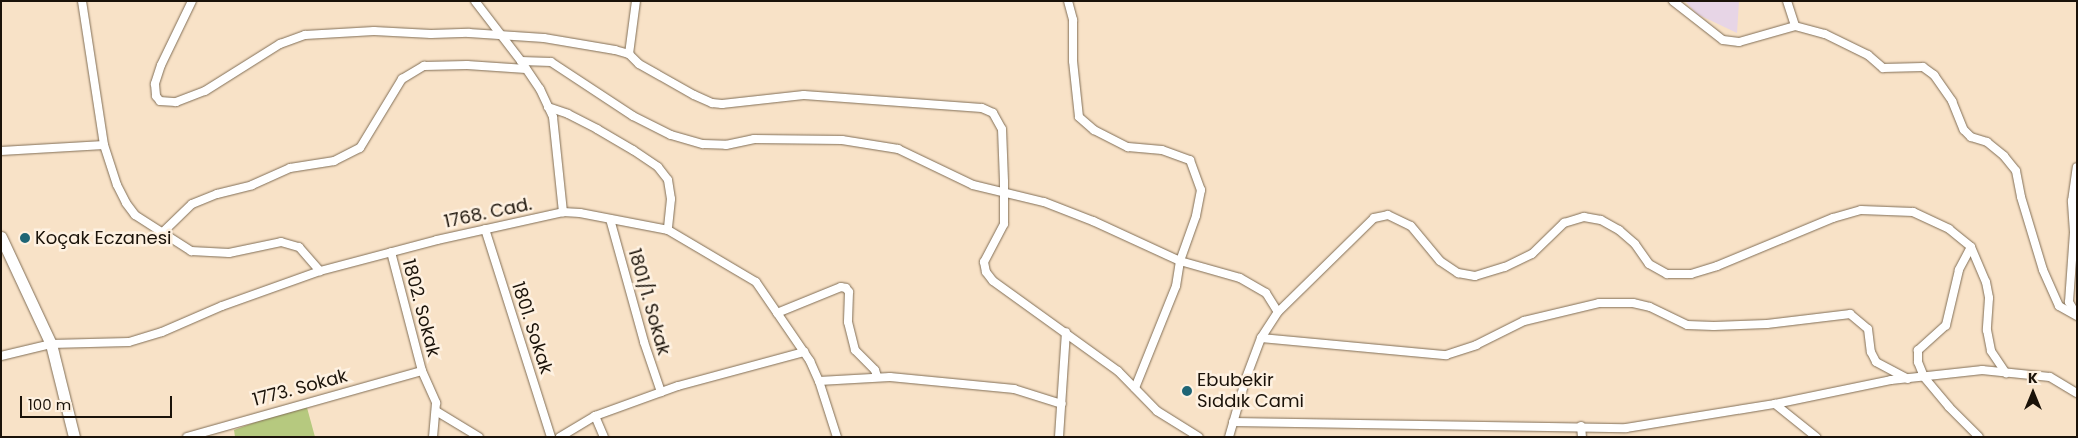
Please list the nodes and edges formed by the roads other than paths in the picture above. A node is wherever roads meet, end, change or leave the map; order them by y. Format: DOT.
graph roads {
  1 [pos="82,1"];
  2 [pos="192,1"];
  3 [pos="475,1"];
  4 [pos="636,1"];
  5 [pos="1068,1"];
  6 [pos="1673,1"];
  7 [pos="1787,1"];
  8 [pos="1796,26"];
  9 [pos="502,36"];
  10 [pos="628,54"];
  11 [pos="521,61"];
  12 [pos="526,69"];
  13 [pos="548,107"];
  14 [pos="104,145"];
  15 [pos="1,151"];
  16 [pos="2077,167"];
  17 [pos="1004,191"];
  18 [pos="563,212"];
  19 [pos="610,219"];
  20 [pos="485,229"];
  21 [pos="668,230"];
  22 [pos="163,232"];
  23 [pos="1,237"];
  24 [pos="1971,247"];
  25 [pos="391,252"];
  26 [pos="5,256"];
  27 [pos="1180,261"];
  28 [pos="320,271"];
  29 [pos="1278,312"];
  30 [pos="777,313"];
  31 [pos="2077,316"];
  32 [pos="1066,332"];
  33 [pos="1261,338"];
  34 [pos="51,344"];
  35 [pos="804,352"];
  36 [pos="1,356"];
  37 [pos="422,371"];
  38 [pos="2006,373"];
  39 [pos="877,376"];
  40 [pos="1924,377"];
  41 [pos="1908,379"];
  42 [pos="820,381"];
  43 [pos="1135,388"];
  44 [pos="661,392"];
  45 [pos="2077,393"];
  46 [pos="1062,404"];
  47 [pos="1775,404"];
  48 [pos="436,411"];
  49 [pos="595,416"];
  50 [pos="1233,422"];
  51 [pos="1581,426"];
  52 [pos="187,436"];
  53 [pos="74,437"];
  54 [pos="433,437"];
  55 [pos="479,437"];
  56 [pos="551,437"];
  57 [pos="560,437"];
  58 [pos="604,437"];
  59 [pos="837,437"];
  60 [pos="1059,437"];
  61 [pos="1199,437"];
  62 [pos="1229,437"];
  63 [pos="1582,437"];
  64 [pos="1816,437"];
  65 [pos="1979,437"];
  1 -- 14 [label="street"];
  2 -- 9 [label="street"];
  3 -- 9 [label="street"];
  4 -- 10 [label="street"];
  5 -- 27 [label="street"];
  6 -- 8 [label="street"];
  7 -- 8 [label="street"];
  8 -- 31 [label="street"];
  9 -- 10 [label="street"];
  9 -- 11 [label="street"];
  10 -- 17 [label="street"];
  11 -- 12 [label="street"];
  11 -- 17 [label="street"];
  12 -- 13 [label="street"];
  12 -- 22 [label="street"];
  13 -- 18 [label="street"];
  13 -- 21 [label="street"];
  14 -- 15 [label="street"];
  14 -- 22 [label="street"];
  16 -- 31 [label="street"];
  17 -- 27 [label="street"];
  17 -- 32 [label="street"];
  18 -- 19 [label="street, 1768. Cad."];
  18 -- 20 [label="street, 1768. Cad."];
  19 -- 21 [label="street, 1768. Cad."];
  19 -- 44 [label="street, 1801/1. Sokak"];
  20 -- 25 [label="street, 1768. Cad."];
  20 -- 56 [label="street, 1801. Sokak"];
  21 -- 30 [label="street, 1768. Cad."];
  22 -- 28 [label="street"];
  23 -- 26 [label="street"];
  24 -- 29 [label="street"];
  24 -- 38 [label="street"];
  24 -- 40 [label="street"];
  25 -- 28 [label="street, 1768. Cad."];
  25 -- 37 [label="street, 1802. Sokak"];
  26 -- 34 [label="street"];
  27 -- 29 [label="street"];
  27 -- 43 [label="street"];
  28 -- 34 [label="street, 1768. Cad."];
  29 -- 33 [label="street"];
  30 -- 35 [label="street, 1768. Cad."];
  30 -- 39 [label="street"];
  32 -- 43 [label="street"];
  32 -- 46 [label="street"];
  33 -- 41 [label="street"];
  33 -- 50 [label="street"];
  34 -- 36 [label="street, 1768. Cad."];
  34 -- 53 [label="street"];
  35 -- 42 [label="street, 1768. Cad."];
  35 -- 44 [label="street"];
  37 -- 48 [label="street, 1802. Sokak"];
  37 -- 52 [label="street, 1773. Sokak"];
  38 -- 40 [label="street"];
  38 -- 45 [label="street"];
  39 -- 42 [label="street"];
  39 -- 46 [label="street"];
  40 -- 41 [label="street"];
  40 -- 65 [label="street"];
  41 -- 47 [label="street"];
  42 -- 59 [label="street, 1768. Cad."];
  43 -- 61 [label="street"];
  44 -- 49 [label="street"];
  46 -- 60 [label="street"];
  47 -- 51 [label="street"];
  47 -- 64 [label="street"];
  48 -- 54 [label="street"];
  48 -- 55 [label="street"];
  49 -- 57 [label="street"];
  49 -- 58 [label="street"];
  50 -- 51 [label="street"];
  50 -- 62 [label="street"];
  51 -- 63 [label="street"];
}
